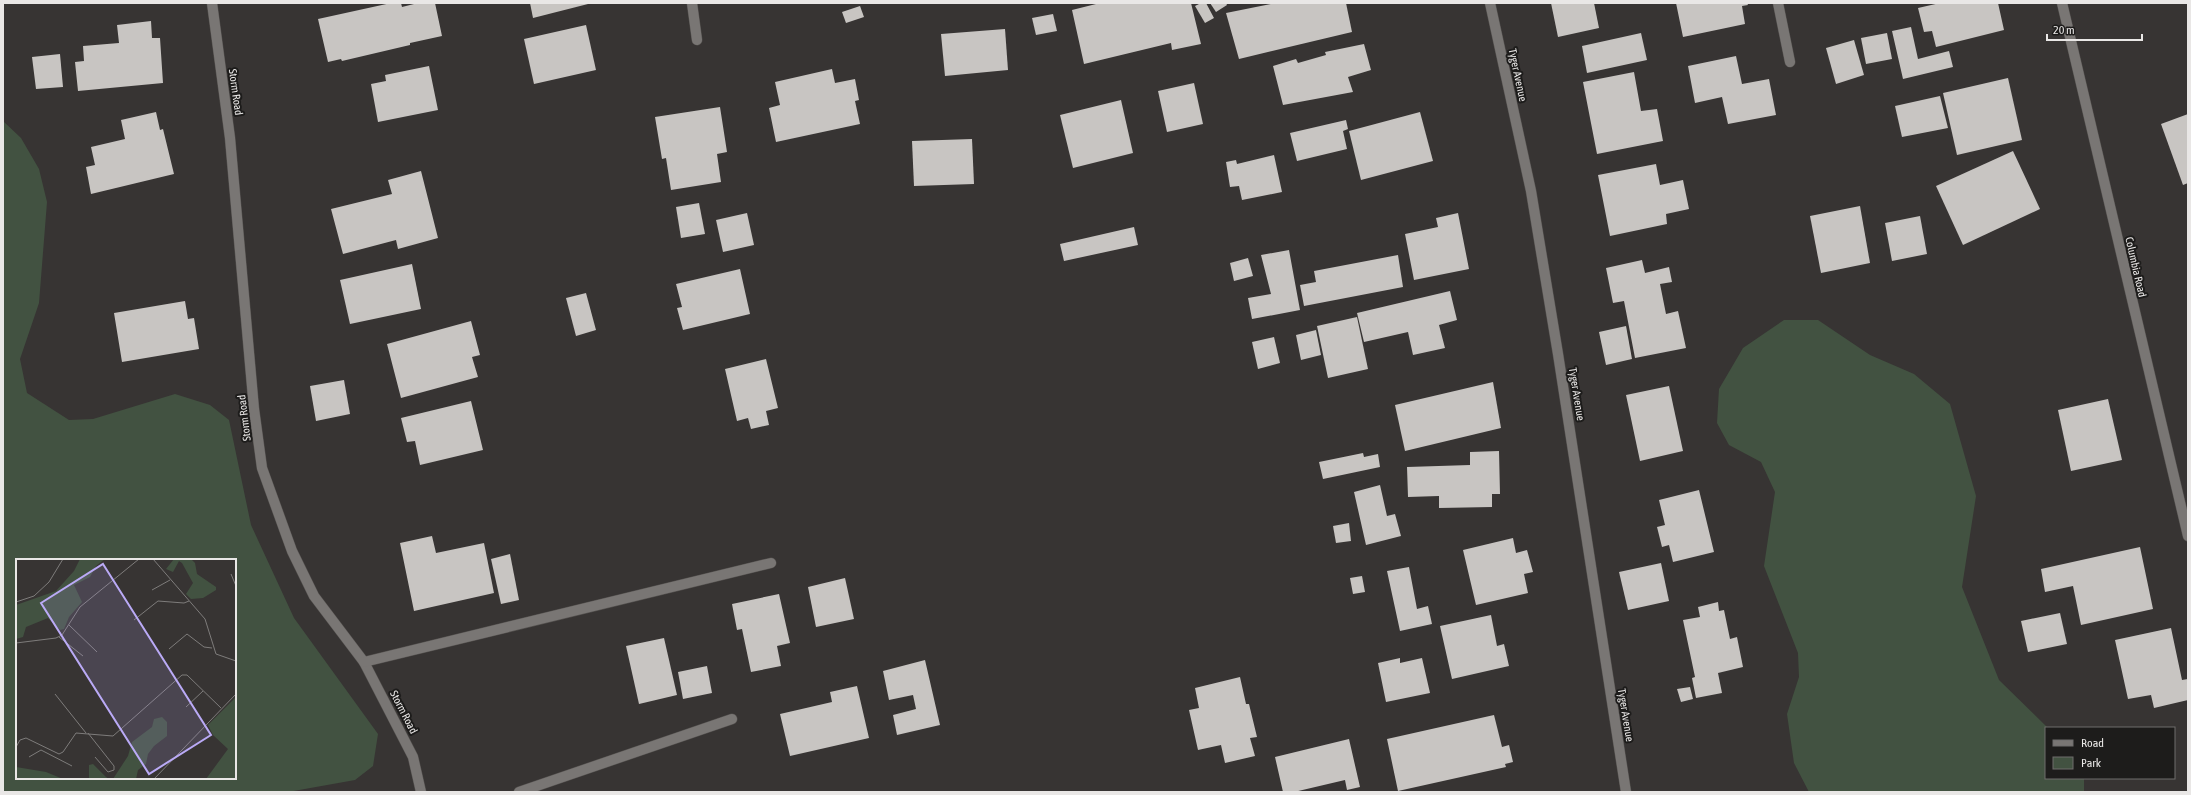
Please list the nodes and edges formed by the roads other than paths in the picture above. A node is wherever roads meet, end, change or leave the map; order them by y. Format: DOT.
graph roads {
  1 [pos="212,3"];
  2 [pos="692,3"];
  3 [pos="1490,3"];
  4 [pos="1778,3"];
  5 [pos="2062,3"];
  6 [pos="697,40"];
  7 [pos="1790,62"];
  8 [pos="2188,536"];
  9 [pos="771,562"];
  10 [pos="364,662"];
  11 [pos="732,719"];
  12 [pos="421,792"];
  13 [pos="519,792"];
  14 [pos="1626,792"];
  1 -- 10 [label="street, Storm Road"];
  2 -- 6 [label="street"];
  3 -- 14 [label="street, Tyger Avenue"];
  4 -- 7 [label="street"];
  5 -- 8 [label="street, Columbia Road"];
  9 -- 10 [label="street"];
  10 -- 12 [label="street, Storm Road"];
  11 -- 13 [label="street"];
}
